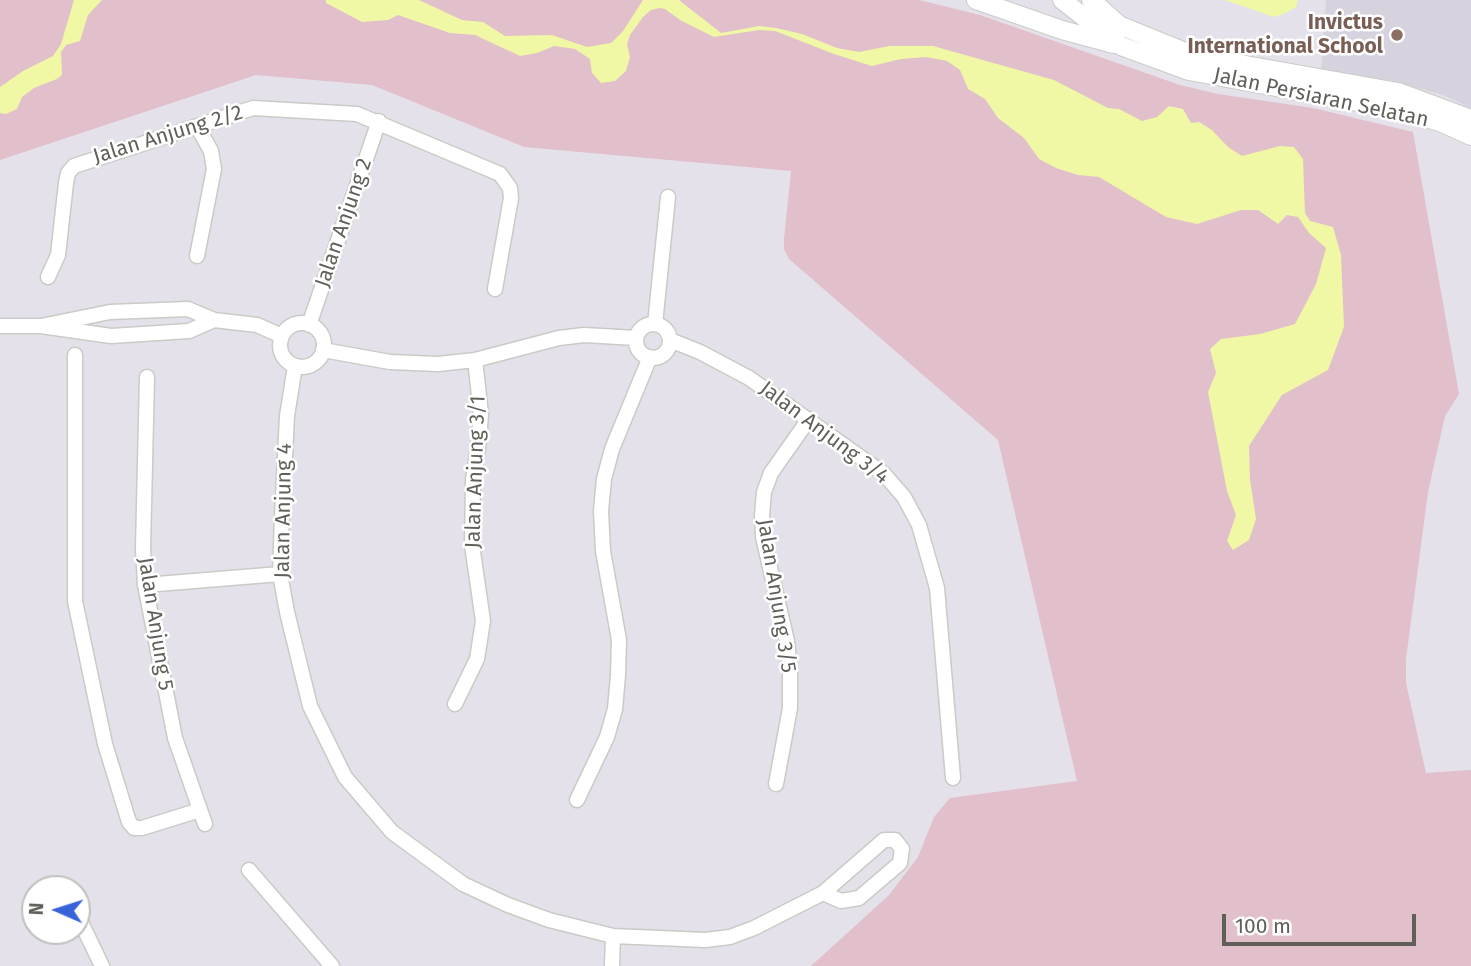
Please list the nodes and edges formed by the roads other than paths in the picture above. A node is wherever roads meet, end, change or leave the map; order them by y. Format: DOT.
graph roads {
  1 [pos="976,0"];
  2 [pos="1062,0"];
  3 [pos="1091,0"];
  4 [pos="1108,0"];
  5 [pos="1131,30"];
  6 [pos="1121,46"];
  7 [pos="1471,118"];
  8 [pos="379,121"];
  9 [pos="197,126"];
  10 [pos="1471,136"];
  11 [pos="668,197"];
  12 [pos="197,256"];
  13 [pos="48,277"];
  14 [pos="495,289"];
  15 [pos="214,320"];
  16 [pos="655,324"];
  17 [pos="309,325"];
  18 [pos="0,326"];
  19 [pos="41,326"];
  20 [pos="282,336"];
  21 [pos="636,338"];
  22 [pos="670,340"];
  23 [pos="323,349"];
  24 [pos="75,355"];
  25 [pos="650,357"];
  26 [pos="475,360"];
  27 [pos="295,366"];
  28 [pos="146,377"];
  29 [pos="809,419"];
  30 [pos="280,574"];
  31 [pos="145,585"];
  32 [pos="455,704"];
  33 [pos="953,778"];
  34 [pos="776,784"];
  35 [pos="577,800"];
  36 [pos="200,810"];
  37 [pos="205,824"];
  38 [pos="249,870"];
  39 [pos="823,893"];
  40 [pos="613,936"];
  41 [pos="91,943"];
  42 [pos="102,966"];
  43 [pos="332,966"];
  44 [pos="612,966"];
  1 -- 6 [label="street"];
  2 -- 6 [label="street, Jalan Persiaran Selatan"];
  3 -- 5 [label="street, Jalan Persiaran Selatan"];
  4 -- 5 [label="street"];
  5 -- 7 [label="street, Jalan Persiaran Selatan"];
  6 -- 10 [label="street, Jalan Persiaran Selatan"];
  8 -- 9 [label="street, Jalan Anjung 2/2"];
  8 -- 14 [label="street, Jalan Anjung 2/2"];
  8 -- 17 [label="street, Jalan Anjung 2"];
  9 -- 12 [label="street"];
  9 -- 13 [label="street, Jalan Anjung 2/2"];
  11 -- 16 [label="street"];
  15 -- 19 [label="street"];
  15 -- 19 [label="street"];
  15 -- 20 [label="street"];
  16 -- 21 [label="street"];
  16 -- 22 [label="street"];
  17 -- 20 [label="street"];
  17 -- 23 [label="street"];
  18 -- 19 [label="street"];
  20 -- 27 [label="street"];
  21 -- 25 [label="street"];
  21 -- 26 [label="street"];
  22 -- 25 [label="street"];
  22 -- 29 [label="street, Jalan Anjung 3/4"];
  23 -- 26 [label="street"];
  23 -- 27 [label="street"];
  24 -- 36 [label="street"];
  25 -- 35 [label="street"];
  26 -- 32 [label="street, Jalan Anjung 3/1"];
  27 -- 30 [label="street, Jalan Anjung 4"];
  28 -- 31 [label="street, Jalan Anjung 5"];
  29 -- 33 [label="street, Jalan Anjung 3/4"];
  29 -- 34 [label="street, Jalan Anjung 3/5"];
  30 -- 31 [label="street"];
  30 -- 40 [label="street, Jalan Anjung 4"];
  31 -- 36 [label="street, Jalan Anjung 5"];
  36 -- 37 [label="street, Jalan Anjung 5"];
  38 -- 43 [label="street"];
  39 -- 39 [label="street, Jalan Anjung 4"];
  39 -- 40 [label="street, Jalan Anjung 4"];
  40 -- 44 [label="street"];
  41 -- 42 [label="street"];
}
